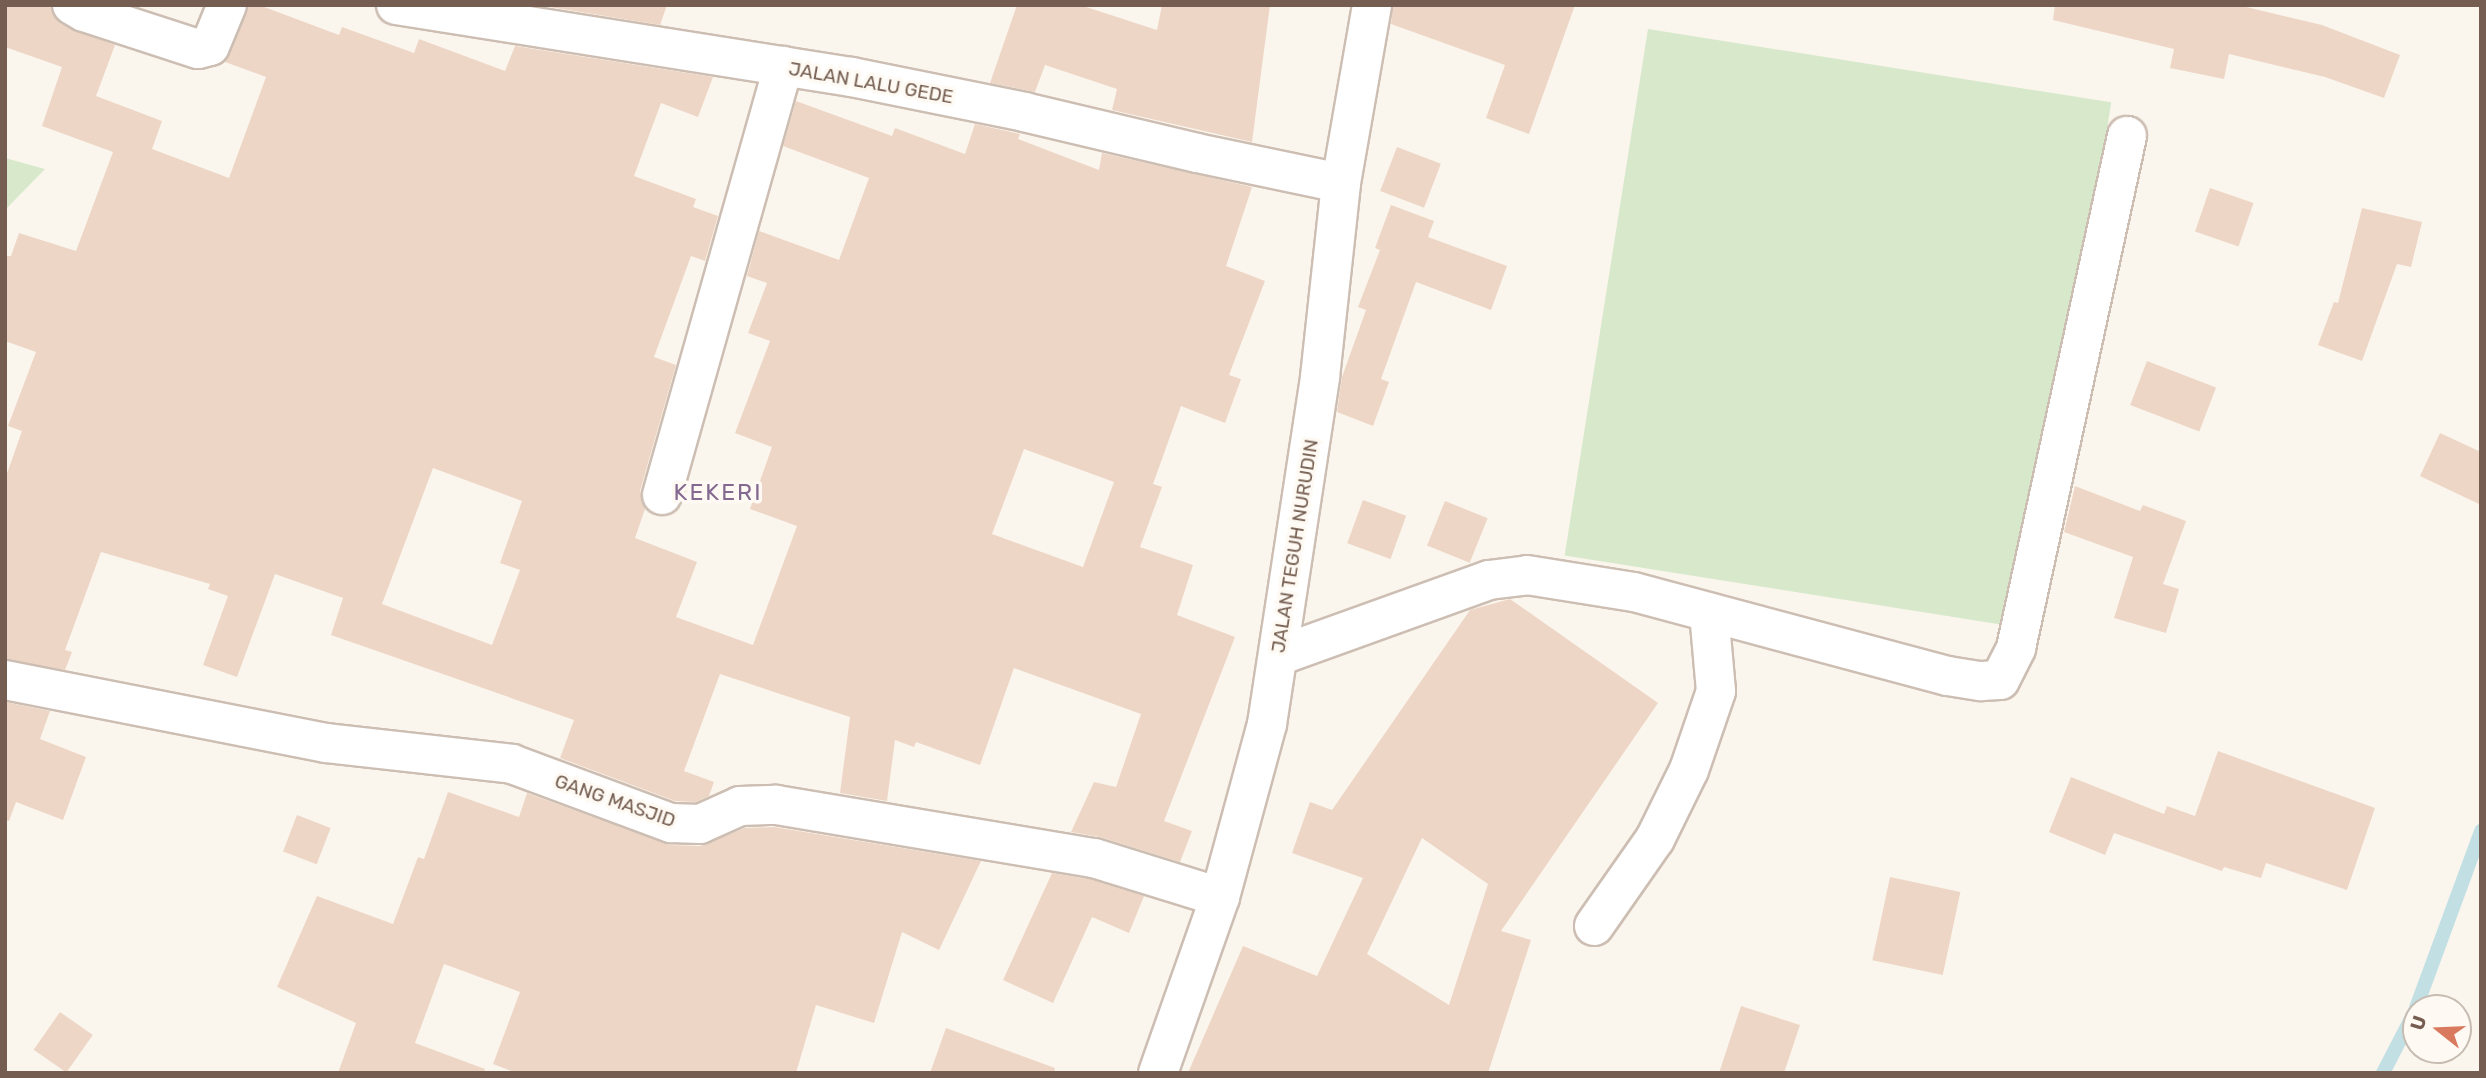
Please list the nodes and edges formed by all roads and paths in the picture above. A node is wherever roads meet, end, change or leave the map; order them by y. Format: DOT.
graph roads {
  1 [pos="227,5"];
  2 [pos="396,5"];
  3 [pos="1372,5"];
  4 [pos="85,11"];
  5 [pos="783,66"];
  6 [pos="2127,136"];
  7 [pos="1341,183"];
  8 [pos="662,495"];
  9 [pos="1709,612"];
  10 [pos="1278,656"];
  11 [pos="5,680"];
  12 [pos="1220,897"];
  13 [pos="1594,926"];
  14 [pos="1158,1073"];
  1 -- 4 [label="street"];
  2 -- 5 [label="street, JALAN LALU GEDE"];
  3 -- 7 [label="street, JALAN TEGUH NURUDIN"];
  5 -- 7 [label="street, JALAN LALU GEDE"];
  5 -- 8 [label="street"];
  6 -- 9 [label="street"];
  7 -- 10 [label="street, JALAN TEGUH NURUDIN"];
  9 -- 10 [label="street"];
  9 -- 13 [label="street"];
  10 -- 12 [label="street, JALAN TEGUH NURUDIN"];
  11 -- 12 [label="street, GANG MASJID"];
  12 -- 14 [label="street, JALAN TEGUH NURUDIN"];
}
